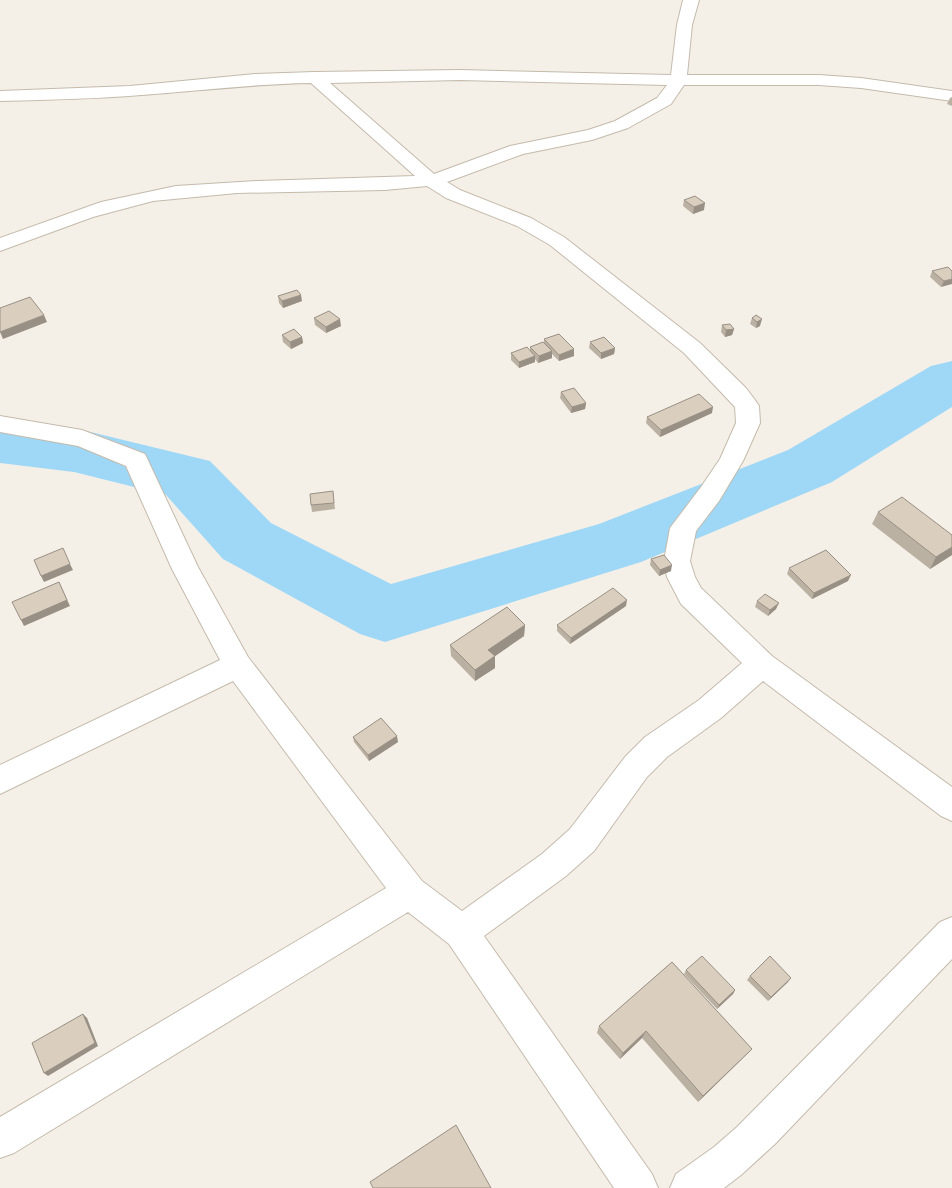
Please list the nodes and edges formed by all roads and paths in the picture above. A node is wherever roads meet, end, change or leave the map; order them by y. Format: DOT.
graph roads {
  1 [pos="691,0"];
  2 [pos="314,77"];
  3 [pos="679,80"];
  4 [pos="0,96"];
  5 [pos="952,96"];
  6 [pos="430,180"];
  7 [pos="0,245"];
  8 [pos="0,424"];
  9 [pos="238,664"];
  10 [pos="762,664"];
  11 [pos="0,780"];
  12 [pos="949,798"];
  13 [pos="410,892"];
  14 [pos="461,932"];
  15 [pos="952,934"];
  16 [pos="0,1139"];
  17 [pos="638,1188"];
  18 [pos="690,1188"];
  1 -- 3 [label="street"];
  2 -- 3 [label="street"];
  2 -- 4 [label="street"];
  2 -- 6 [label="street"];
  3 -- 5 [label="street"];
  3 -- 6 [label="street"];
  6 -- 7 [label="street"];
  6 -- 10 [label="street"];
  8 -- 9 [label="street"];
  9 -- 11 [label="street"];
  9 -- 13 [label="street"];
  10 -- 12 [label="street"];
  10 -- 14 [label="street"];
  13 -- 14 [label="street"];
  13 -- 16 [label="street"];
  14 -- 17 [label="street"];
  15 -- 18 [label="street"];
}
